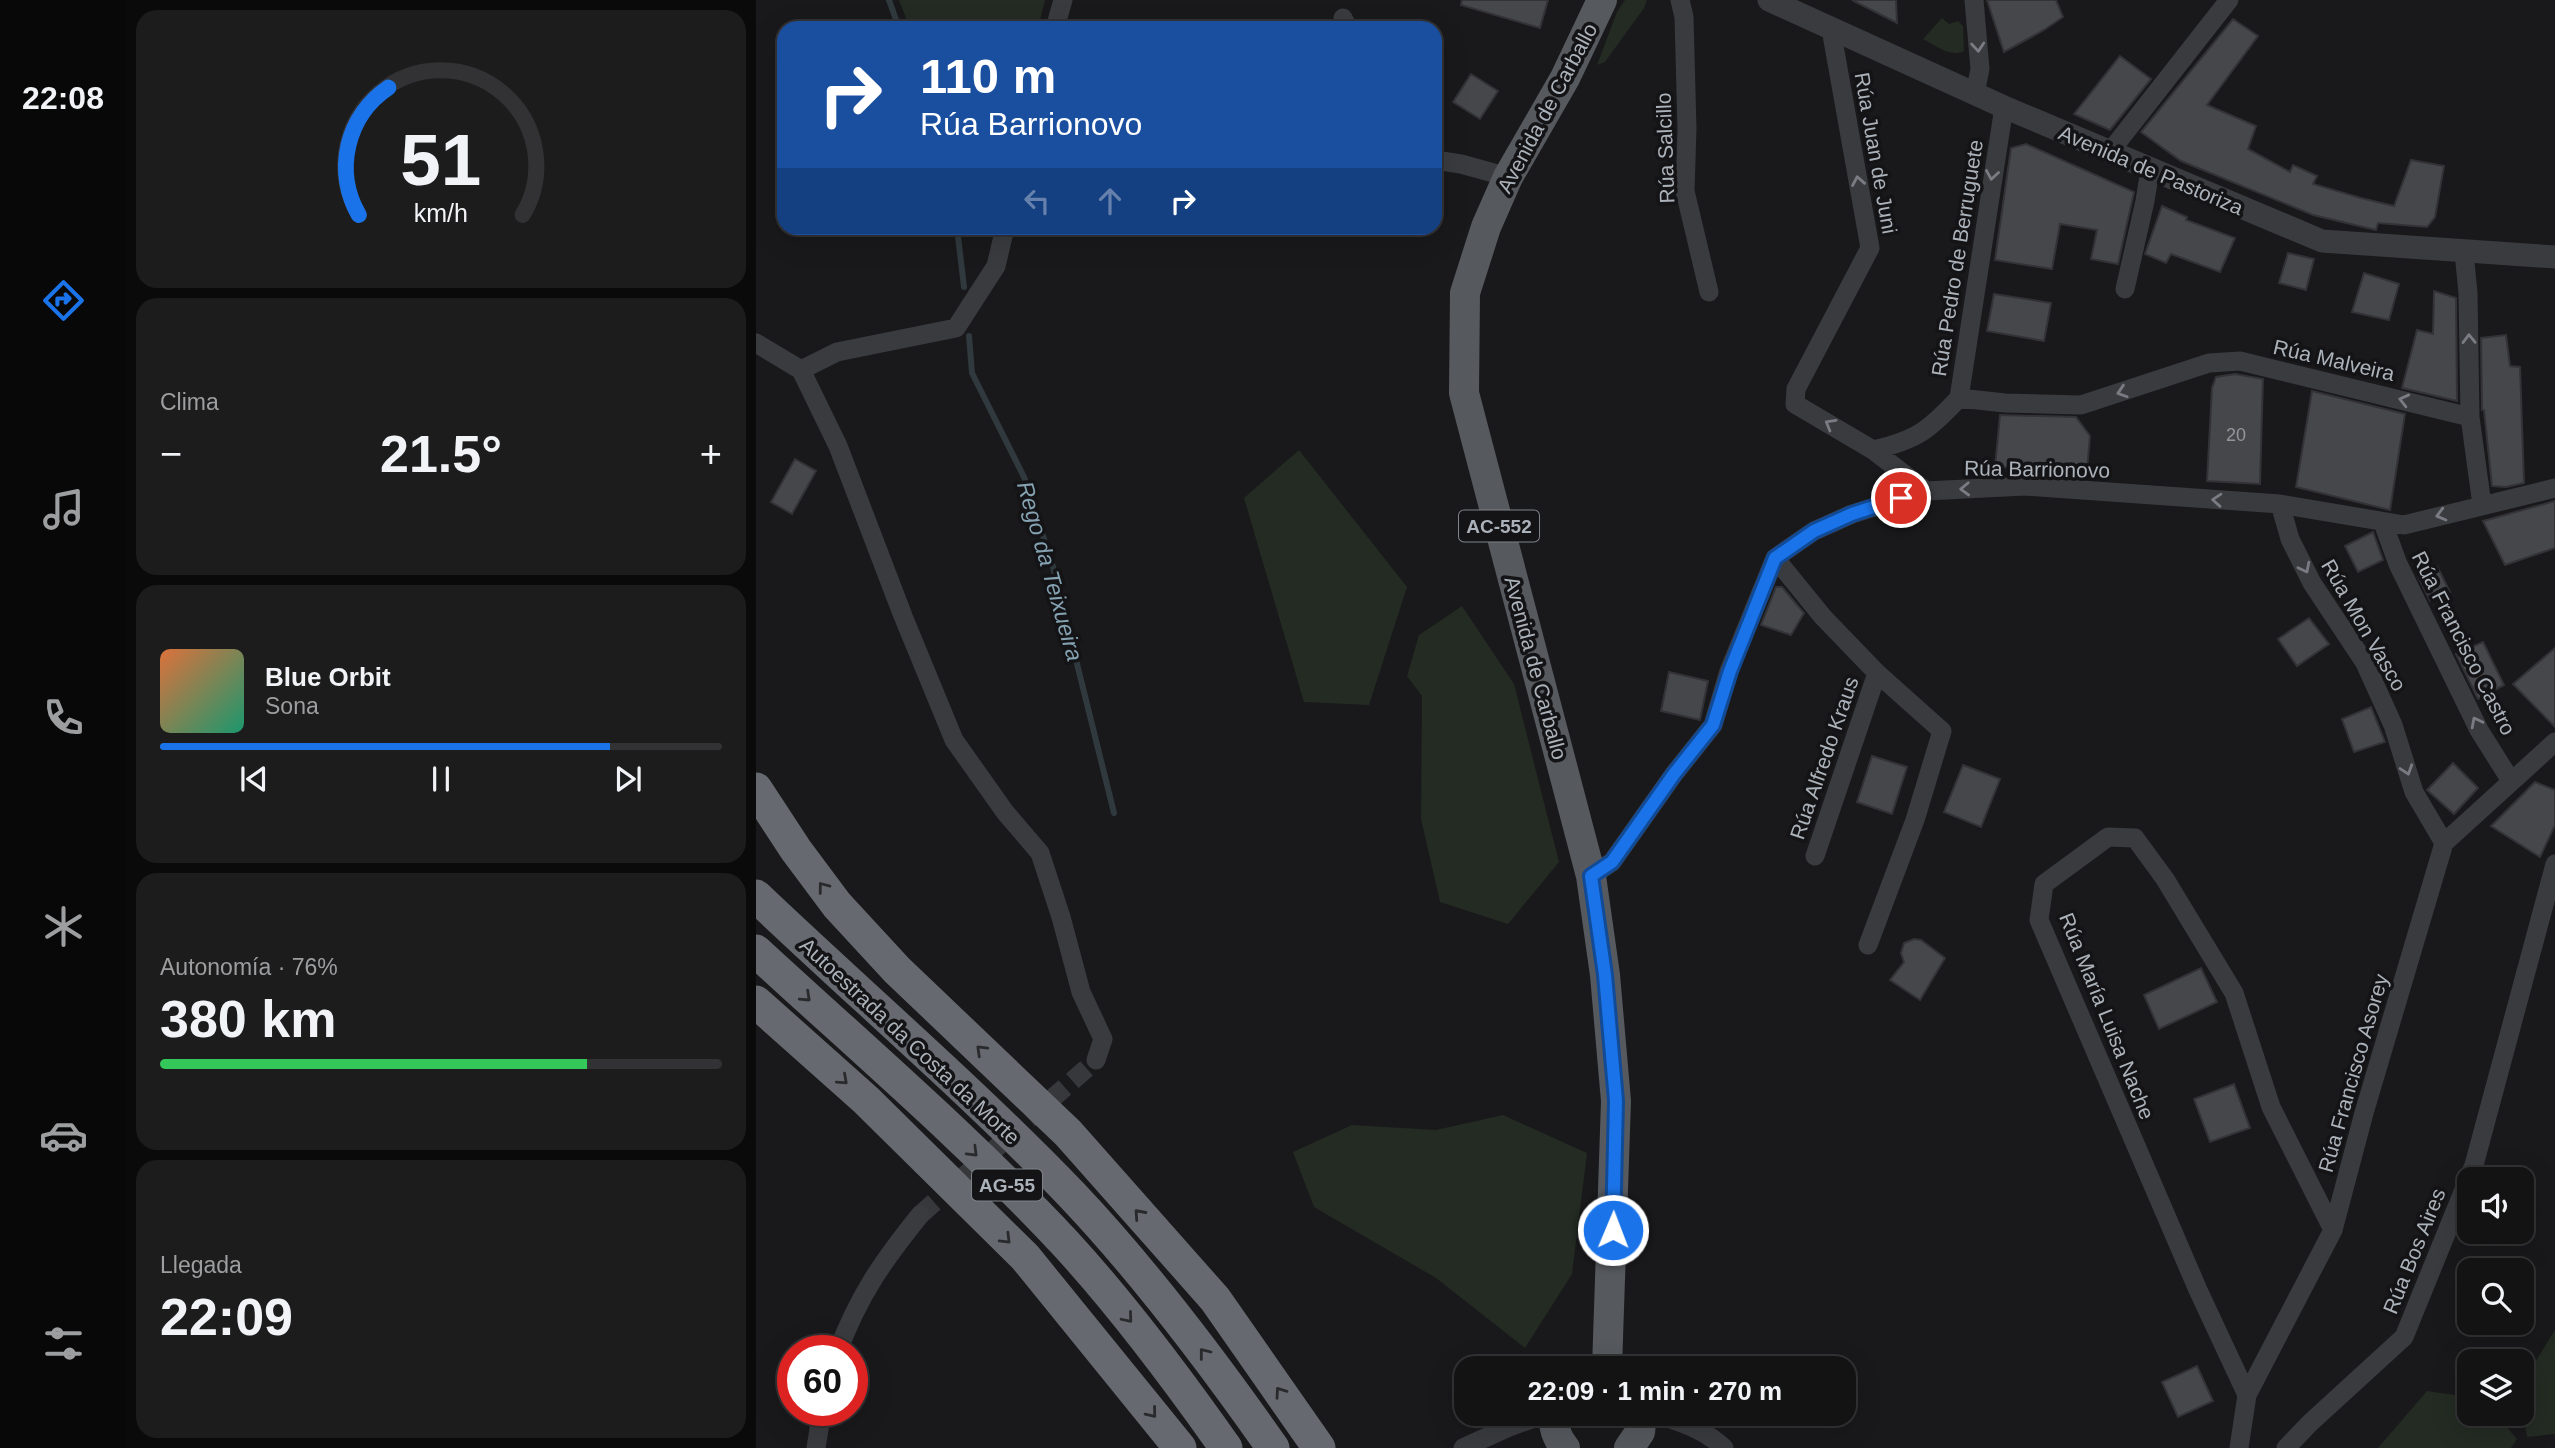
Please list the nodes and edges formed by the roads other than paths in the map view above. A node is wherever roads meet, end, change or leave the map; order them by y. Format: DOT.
graph roads {
  1 [pos="1063,0"];
  2 [pos="1602,0"];
  3 [pos="1680,0"];
  4 [pos="1769,0"];
  5 [pos="1974,0"];
  6 [pos="2229,0"];
  7 [pos="1057,21"];
  8 [pos="1830,29"];
  9 [pos="1975,94"];
  10 [pos="2004,107"];
  11 [pos="2109,153"];
  12 [pos="1442,161"];
  13 [pos="2150,170"];
  14 [pos="1508,177"];
  15 [pos="1003,235"];
  16 [pos="2463,252"];
  17 [pos="2555,257"];
  18 [pos="2125,289"];
  19 [pos="1709,292"];
  20 [pos="756,343"];
  21 [pos="801,370"];
  22 [pos="1959,398"];
  23 [pos="2470,417"];
  24 [pos="1873,450"];
  25 [pos="2555,488"];
  26 [pos="1926,491"];
  27 [pos="2280,505"];
  28 [pos="2483,505"];
  29 [pos="2383,523"];
  30 [pos="1775,558"];
  31 [pos="1877,673"];
  32 [pos="2555,742"];
  33 [pos="2511,781"];
  34 [pos="756,789"];
  35 [pos="2444,843"];
  36 [pos="1815,856"];
  37 [pos="2555,864"];
  38 [pos="1591,876"];
  39 [pos="756,896"];
  40 [pos="1868,945"];
  41 [pos="756,951"];
  42 [pos="756,1002"];
  43 [pos="1096,1060"];
  44 [pos="920,1215"];
  45 [pos="2333,1230"];
  46 [pos="844,1335"];
  47 [pos="1607,1356"];
  48 [pos="2247,1395"];
  49 [pos="820,1426"];
  50 [pos="1512,1426"];
  51 [pos="1553,1426"];
  52 [pos="1641,1426"];
  53 [pos="1691,1426"];
  54 [pos="817,1448"];
  55 [pos="1180,1448"];
  56 [pos="1226,1448"];
  57 [pos="1273,1448"];
  58 [pos="1319,1448"];
  59 [pos="1463,1448"];
  60 [pos="1565,1448"];
  61 [pos="1629,1448"];
  62 [pos="1724,1448"];
  63 [pos="2239,1448"];
  64 [pos="2287,1448"];
  1 -- 7 [label="street"];
  2 -- 14 [label="main road, Avenida de Carballo / AC-552"];
  3 -- 19 [label="street, Rúa Salcillo"];
  4 -- 8 [label="street, Avenida de Pastoriza"];
  5 -- 9 [label="street, one-way"];
  6 -- 11 [label="street"];
  8 -- 9 [label="street, Avenida de Pastoriza"];
  24 -- 8 [label="street, Rúa Juan de Juni, one-way"];
  9 -- 10 [label="street, Avenida de Pastoriza"];
  10 -- 11 [label="street, Avenida de Pastoriza"];
  10 -- 22 [label="street, Rúa Pedro de Berruguete, one-way"];
  11 -- 13 [label="street, Avenida de Pastoriza"];
  12 -- 14 [label="street"];
  13 -- 16 [label="street, Avenida de Pastoriza"];
  13 -- 18 [label="street"];
  14 -- 38 [label="main road, Avenida de Carballo / AC-552"];
  15 -- 21 [label="street"];
  16 -- 17 [label="street, Avenida de Pastoriza"];
  23 -- 16 [label="street, one-way"];
  20 -- 21 [label="street"];
  21 -- 43 [label="street"];
  23 -- 22 [label="street, Rúa Malveira, one-way"];
  22 -- 24 [label="street, Rúa Pedro de Berruguete"];
  23 -- 28 [label="street"];
  24 -- 26 [label="street, Rúa Juan de Juni"];
  25 -- 28 [label="street, Rúa Barrionovo"];
  27 -- 26 [label="street, Rúa Barrionovo, one-way"];
  26 -- 30 [label="street, Rúa Barrionovo"];
  27 -- 29 [label="street, Rúa Barrionovo"];
  27 -- 35 [label="street, Rúa Mon Vasco, one-way"];
  28 -- 29 [label="street, Rúa Barrionovo, one-way"];
  33 -- 29 [label="street, Rúa Francisco Castro, one-way"];
  30 -- 31 [label="street"];
  30 -- 38 [label="street"];
  31 -- 36 [label="street, Rúa Alfredo Kraus"];
  31 -- 40 [label="street"];
  32 -- 33 [label="street"];
  33 -- 35 [label="street"];
  58 -- 34 [label="highway, one-way"];
  35 -- 45 [label="street, Rúa Francisco Asorey"];
  37 -- 64 [label="street, Rúa Bos Aires"];
  38 -- 47 [label="main road, Avenida de Carballo / AC-552"];
  57 -- 39 [label="highway, Autoestrada da Costa da Morte / AG-55, one-way"];
  41 -- 56 [label="highway, Autoestrada da Costa da Morte / AG-55, one-way"];
  42 -- 55 [label="highway, one-way"];
  44 -- 46 [label="street"];
  45 -- 48 [label="street, Rúa Francisco Asorey"];
  45 -- 48 [label="street, Rúa María Luisa Nache"];
  48 -- 63 [label="street, Rúa Francisco Asorey"];
  49 -- 54 [label="street"];
  50 -- 59 [label="street"];
  51 -- 60 [label="main road"];
  52 -- 61 [label="main road"];
  53 -- 62 [label="street"];
}
